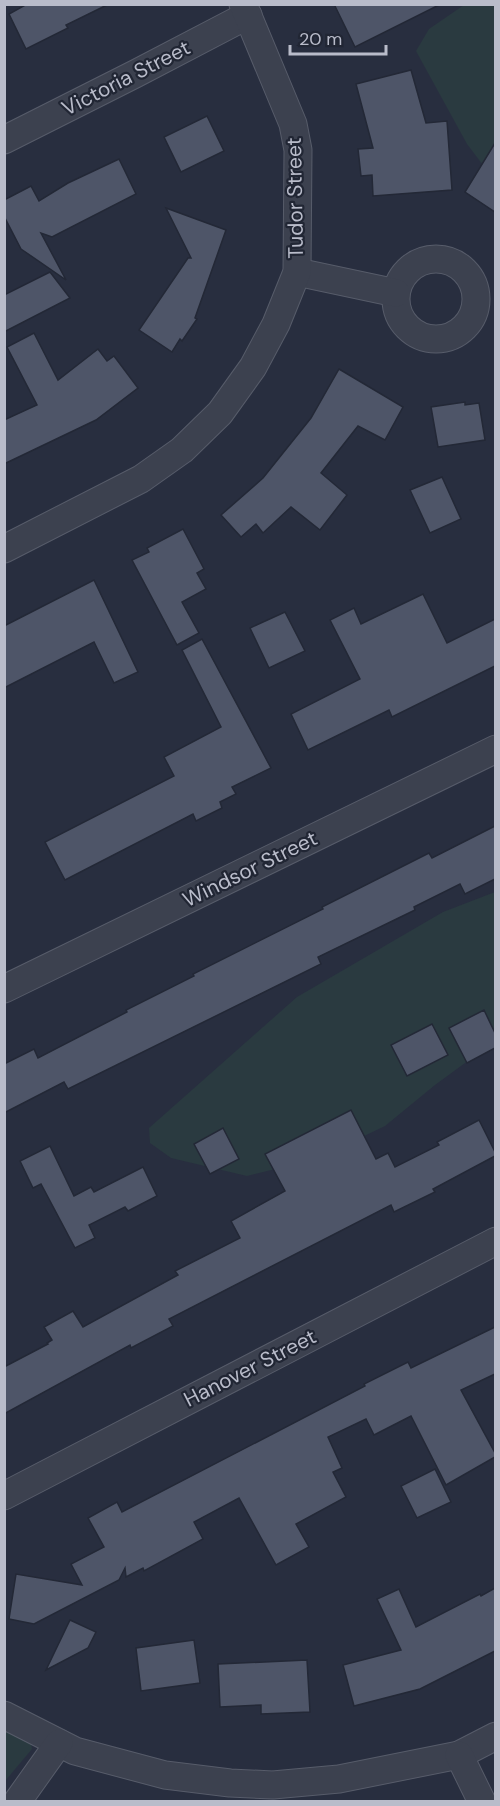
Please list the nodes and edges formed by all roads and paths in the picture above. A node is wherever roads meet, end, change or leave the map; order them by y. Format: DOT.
graph roads {
  1 [pos="245,10"];
  2 [pos="4,140"];
  3 [pos="297,272"];
  4 [pos="396,293"];
  5 [pos="4,549"];
  6 [pos="495,749"];
  7 [pos="4,989"];
  8 [pos="495,1241"];
  9 [pos="4,1496"];
  10 [pos="4,1715"];
  11 [pos="495,1736"];
  12 [pos="59,1743"];
  13 [pos="459,1755"];
  14 [pos="17,1802"];
  15 [pos="482,1802"];
  1 -- 2 [label="street, Victoria Street"];
  1 -- 3 [label="street, Tudor Street"];
  3 -- 4 [label="street"];
  3 -- 5 [label="street, Tudor Street"];
  6 -- 7 [label="street, Windsor Street"];
  8 -- 9 [label="street, Hanover Street"];
  10 -- 12 [label="street"];
  11 -- 13 [label="street"];
  12 -- 13 [label="street"];
  12 -- 14 [label="street"];
  13 -- 15 [label="street"];
}
